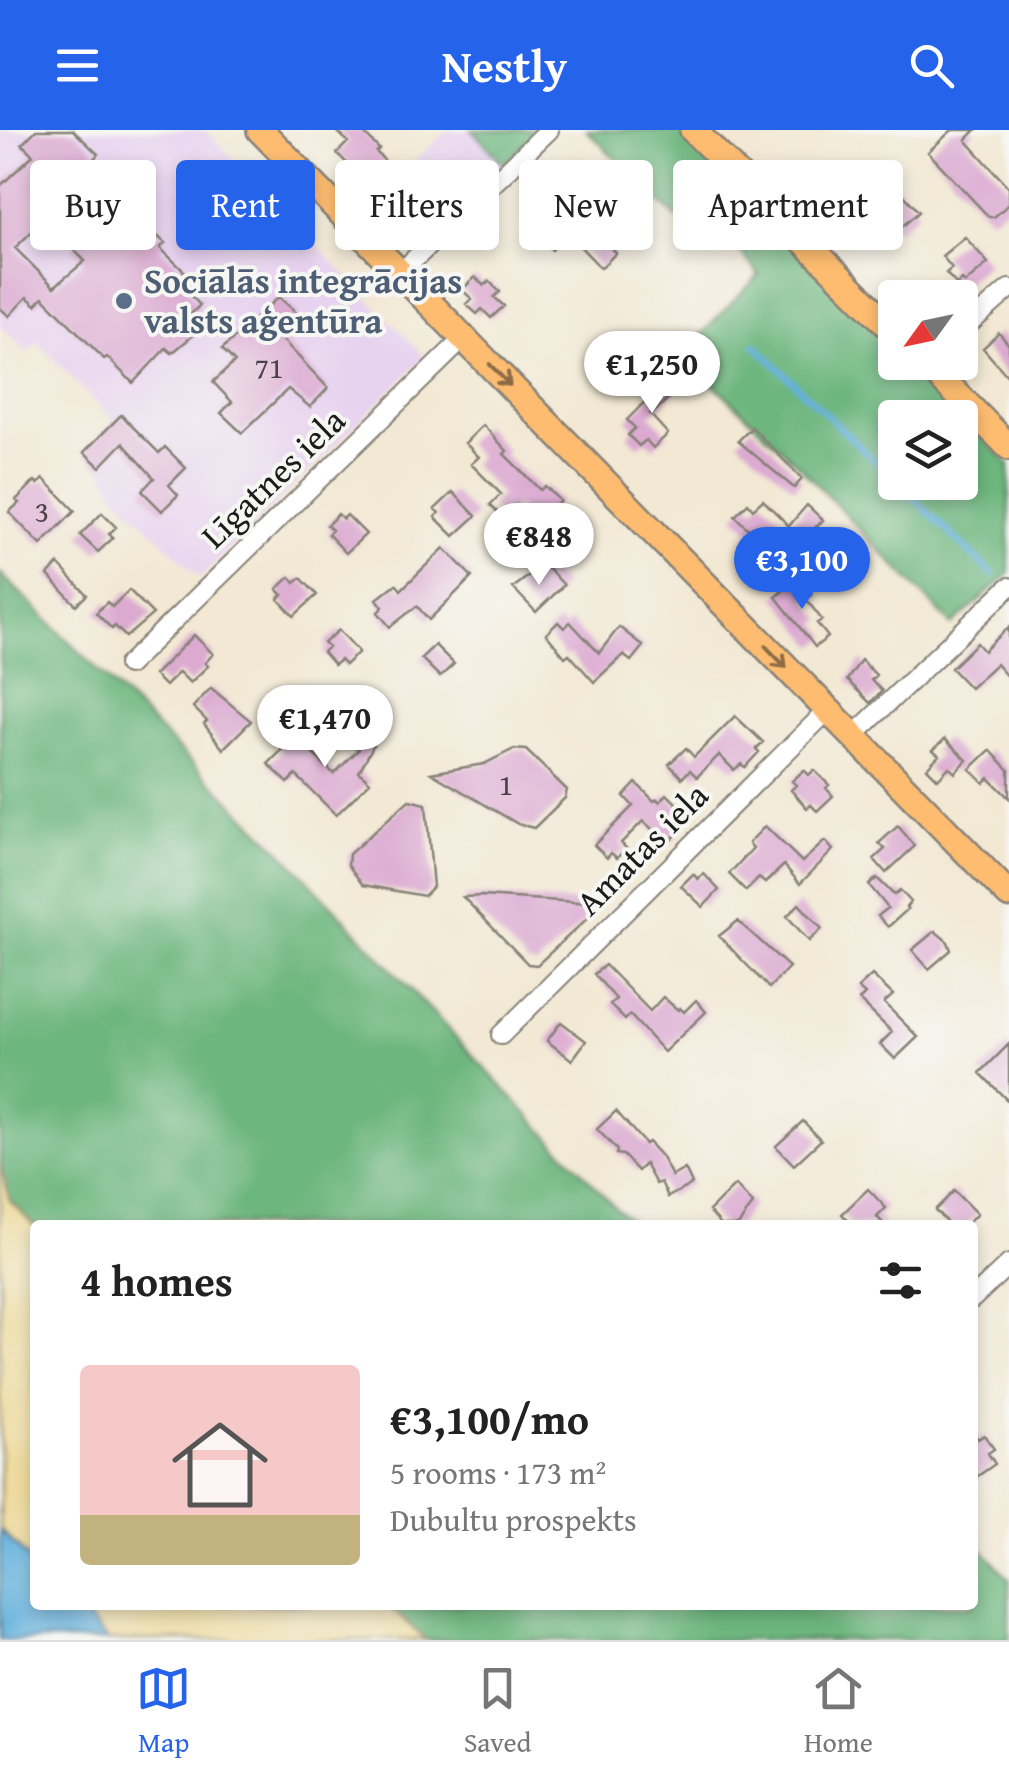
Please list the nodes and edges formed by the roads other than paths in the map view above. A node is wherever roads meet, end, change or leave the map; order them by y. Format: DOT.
graph roads {
  1 [pos="260,130"];
  2 [pos="549,130"];
  3 [pos="694,130"];
  4 [pos="400,272"];
  5 [pos="1009,289"];
  6 [pos="878,315"];
  7 [pos="978,316"];
  8 [pos="464,338"];
  9 [pos="943,380"];
  10 [pos="1009,447"];
  11 [pos="1009,587"];
  12 [pos="128,665"];
  13 [pos="828,710"];
  14 [pos="852,736"];
  15 [pos="1009,896"];
  16 [pos="501,1035"];
  17 [pos="1009,1264"];
  18 [pos="978,1293"];
  1 -- 4 [label="main road"];
  2 -- 4 [label="street"];
  3 -- 6 [label="main road"];
  4 -- 8 [label="main road"];
  5 -- 7 [label="street"];
  8 -- 12 [label="street, Līgatnes iela"];
  8 -- 13 [label="main road, one-way"];
  9 -- 10 [label="main road"];
  11 -- 14 [label="street"];
  13 -- 14 [label="main road"];
  13 -- 16 [label="street, Amatas iela"];
  14 -- 15 [label="main road"];
  17 -- 18 [label="street"];
}
